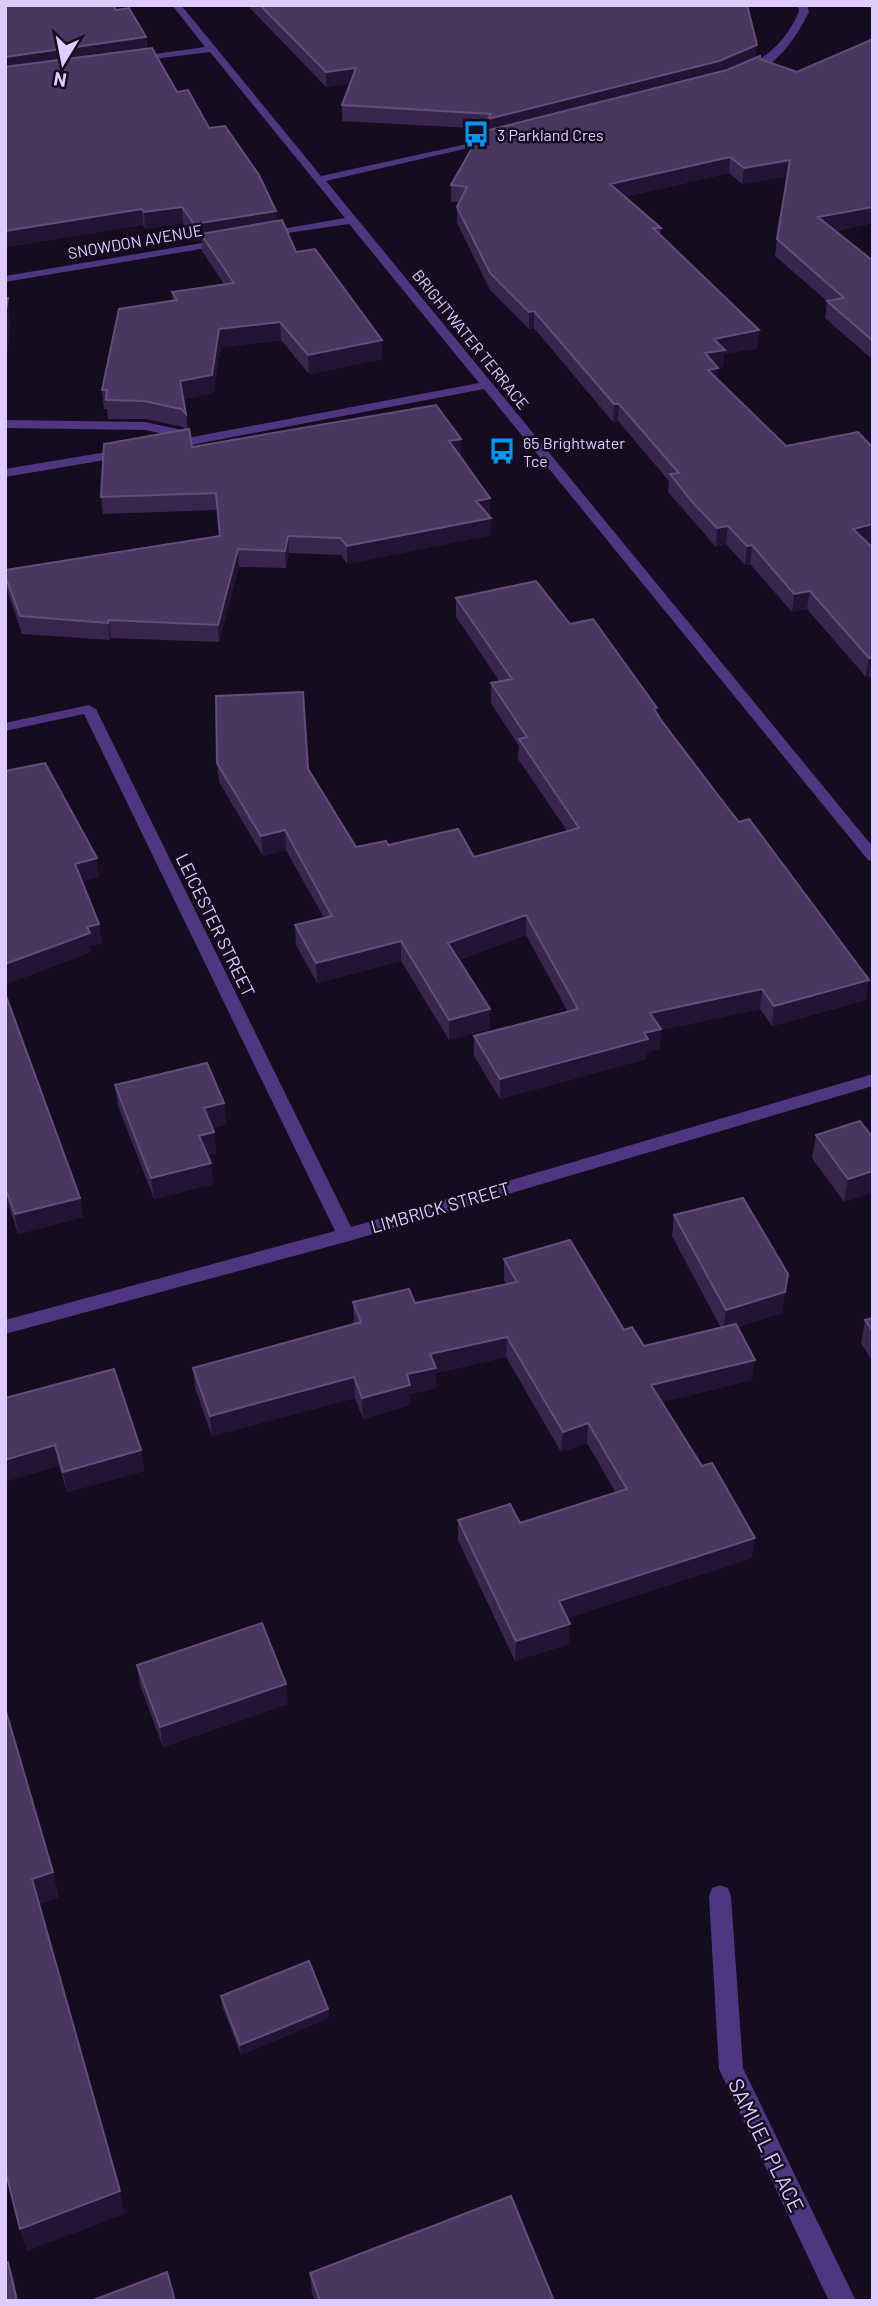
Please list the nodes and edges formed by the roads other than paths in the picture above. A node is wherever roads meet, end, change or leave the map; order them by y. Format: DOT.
graph roads {
  1 [pos="176,5"];
  2 [pos="802,5"];
  3 [pos="211,48"];
  4 [pos="126,61"];
  5 [pos="735,76"];
  6 [pos="500,137"];
  7 [pos="318,180"];
  8 [pos="352,220"];
  9 [pos="249,238"];
  10 [pos="235,240"];
  11 [pos="5,279"];
  12 [pos="486,385"];
  13 [pos="5,424"];
  14 [pos="184,442"];
  15 [pos="158,447"];
  16 [pos="132,452"];
  17 [pos="5,473"];
  18 [pos="5,727"];
  19 [pos="873,857"];
  20 [pos="873,1080"];
  21 [pos="346,1235"];
  22 [pos="5,1327"];
  23 [pos="720,1896"];
  24 [pos="843,2301"];
  1 -- 3 [label="street, BRIGHTWATER TERRACE"];
  2 -- 5 [label="street"];
  3 -- 4 [label="street"];
  3 -- 7 [label="street, BRIGHTWATER TERRACE"];
  6 -- 7 [label="street"];
  7 -- 8 [label="street, BRIGHTWATER TERRACE"];
  8 -- 9 [label="street"];
  8 -- 12 [label="street, BRIGHTWATER TERRACE"];
  10 -- 11 [label="street, SNOWDON AVENUE"];
  12 -- 14 [label="street"];
  12 -- 19 [label="street, BRIGHTWATER TERRACE"];
  13 -- 14 [label="street"];
  14 -- 15 [label="street"];
  16 -- 17 [label="street"];
  18 -- 21 [label="street, LEICESTER STREET"];
  20 -- 21 [label="street, LIMBRICK STREET"];
  21 -- 22 [label="street, LIMBRICK STREET"];
  23 -- 24 [label="street, SAMUEL PLACE"];
}
